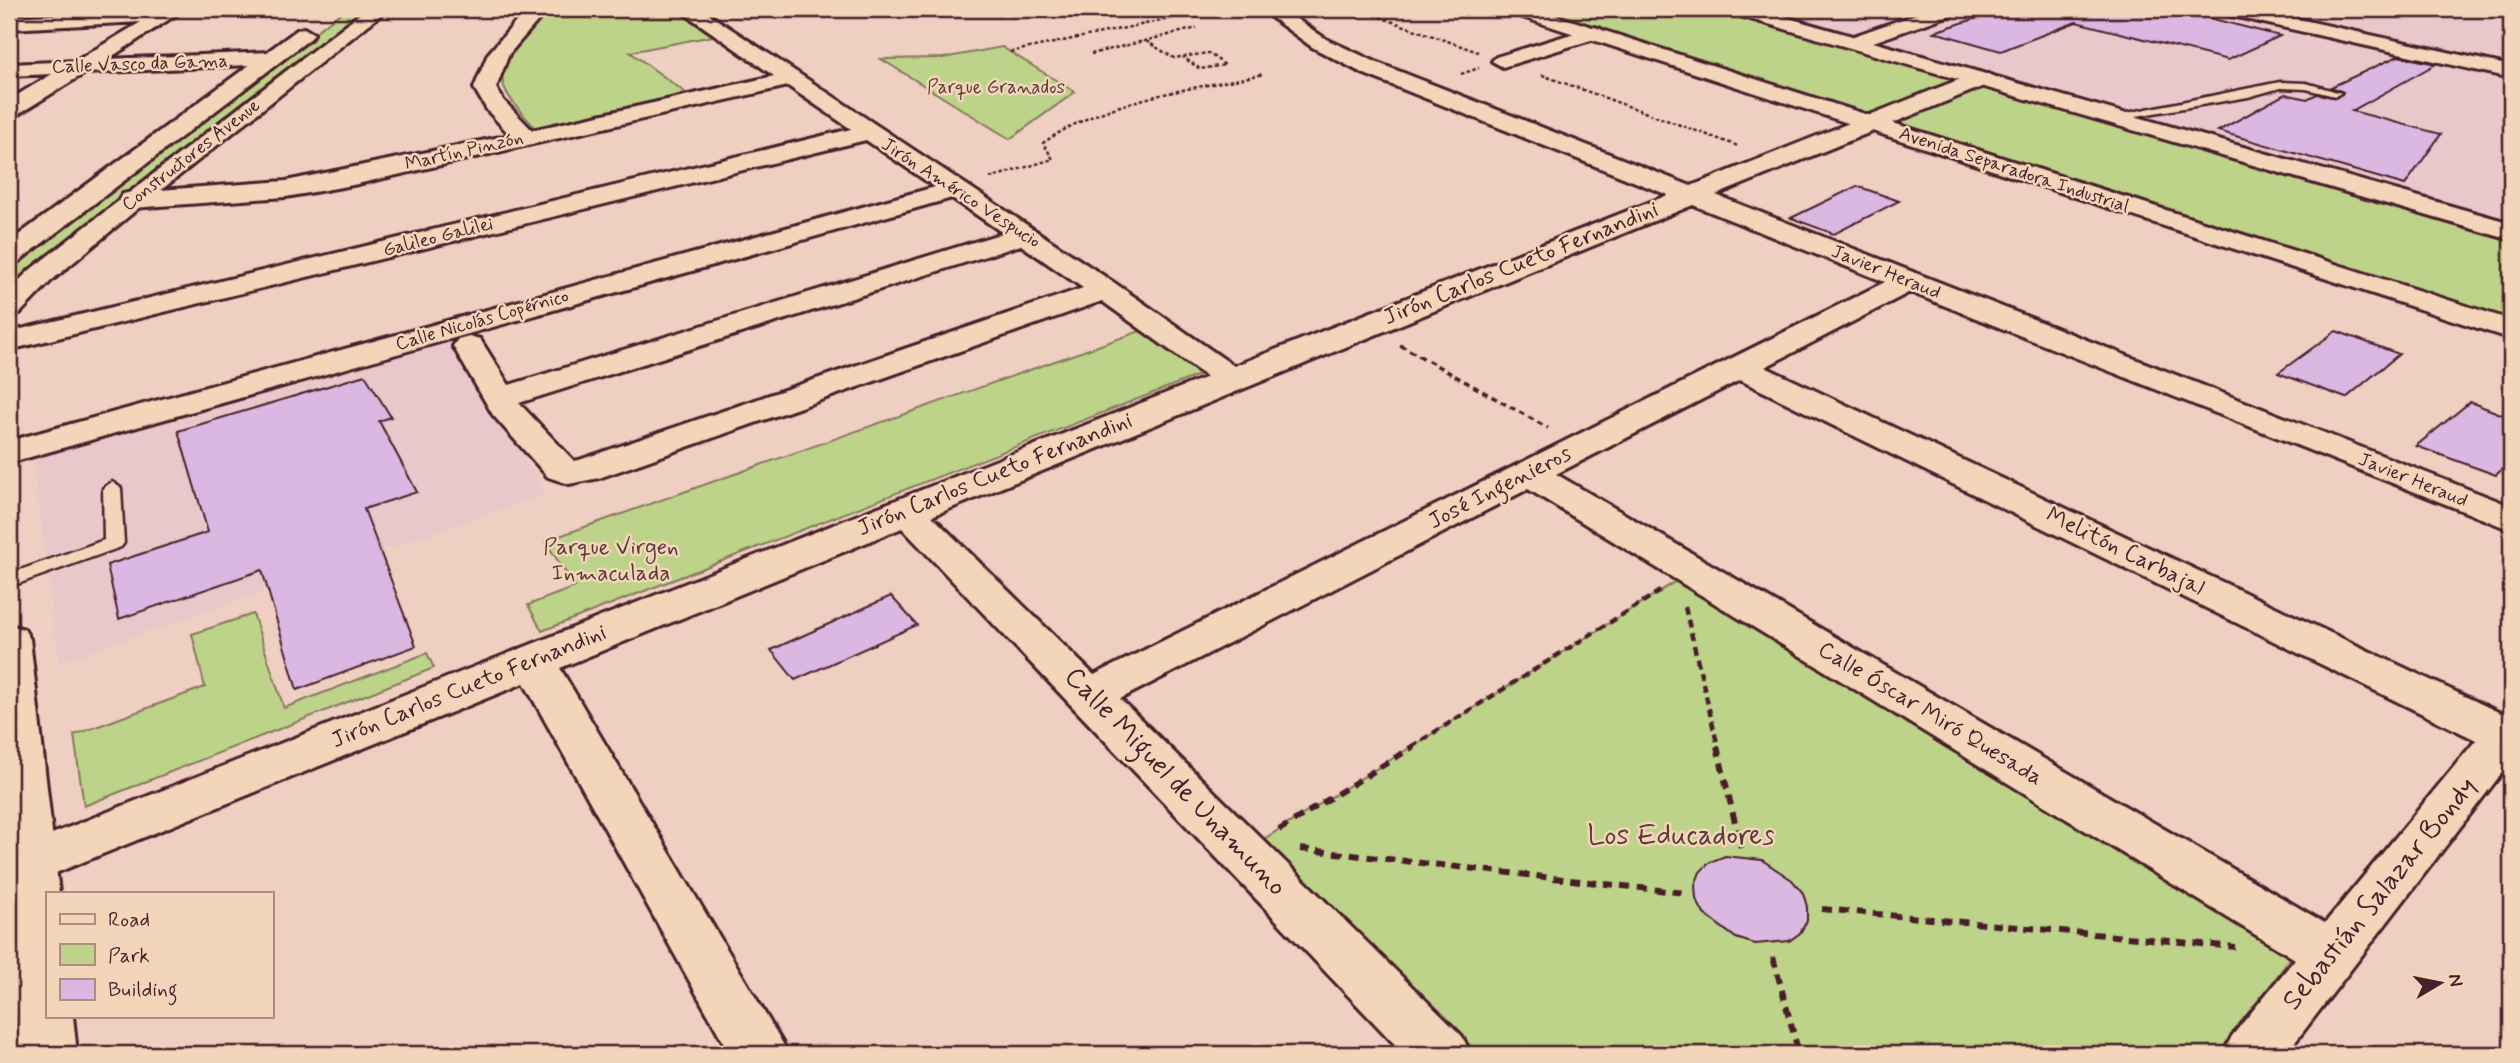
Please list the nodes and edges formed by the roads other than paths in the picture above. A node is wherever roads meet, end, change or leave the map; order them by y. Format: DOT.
graph roads {
  1 [pos="46,9"];
  2 [pos="378,9"];
  3 [pos="538,9"];
  4 [pos="692,9"];
  5 [pos="1269,9"];
  6 [pos="1517,9"];
  7 [pos="1737,9"];
  8 [pos="1949,9"];
  9 [pos="2228,9"];
  10 [pos="170,12"];
  11 [pos="18,22"];
  12 [pos="320,23"];
  13 [pos="1594,33"];
  14 [pos="1855,43"];
  15 [pos="271,58"];
  16 [pos="1503,61"];
  17 [pos="83,66"];
  18 [pos="9,69"];
  19 [pos="2511,72"];
  20 [pos="792,79"];
  21 [pos="1981,79"];
  22 [pos="2335,93"];
  23 [pos="9,110"];
  24 [pos="2113,117"];
  25 [pos="1870,124"];
  26 [pos="868,132"];
  27 [pos="526,137"];
  28 [pos="956,189"];
  29 [pos="1692,195"];
  30 [pos="132,200"];
  31 [pos="2511,232"];
  32 [pos="1024,235"];
  33 [pos="9,256"];
  34 [pos="1909,281"];
  35 [pos="1107,290"];
  36 [pos="9,307"];
  37 [pos="2511,330"];
  38 [pos="9,341"];
  39 [pos="469,346"];
  40 [pos="1739,367"];
  41 [pos="1232,380"];
  42 [pos="499,398"];
  43 [pos="9,452"];
  44 [pos="1529,474"];
  45 [pos="112,488"];
  46 [pos="906,511"];
  47 [pos="2511,519"];
  48 [pos="9,581"];
  49 [pos="9,639"];
  50 [pos="534,661"];
  51 [pos="1091,695"];
  52 [pos="2509,736"];
  53 [pos="19,868"];
  54 [pos="2332,954"];
  55 [pos="48,1054"];
  56 [pos="760,1054"];
  57 [pos="1442,1054"];
  58 [pos="2252,1054"];
  1 -- 11 [label="street"];
  2 -- 30 [label="street, Constructores Avenue"];
  3 -- 27 [label="street"];
  4 -- 20 [label="street, Jirón Américo Vespucio"];
  5 -- 29 [label="street, Javier Heraud"];
  6 -- 13 [label="street, Avenida Separadora Industrial"];
  7 -- 14 [label="street"];
  8 -- 14 [label="street"];
  9 -- 19 [label="street"];
  10 -- 11 [label="street"];
  10 -- 17 [label="street"];
  12 -- 15 [label="street, Constructores Avenue"];
  13 -- 16 [label="street"];
  13 -- 25 [label="street, Avenida Separadora Industrial"];
  14 -- 21 [label="street"];
  15 -- 17 [label="street, Calle Vasco da Gama"];
  15 -- 33 [label="street, Constructores Avenue"];
  17 -- 18 [label="street, Calle Vasco da Gama"];
  17 -- 23 [label="street"];
  20 -- 26 [label="street, Jirón Américo Vespucio"];
  20 -- 27 [label="street, Martín Pinzón"];
  21 -- 24 [label="street"];
  21 -- 25 [label="street, Jirón Carlos Cueto Fernandini"];
  22 -- 24 [label="lane"];
  24 -- 31 [label="street"];
  25 -- 29 [label="street, Jirón Carlos Cueto Fernandini"];
  25 -- 37 [label="street, Avenida Separadora Industrial"];
  26 -- 28 [label="street, Jirón Américo Vespucio"];
  26 -- 38 [label="street, Galileo Galilei"];
  27 -- 30 [label="street, Martín Pinzón"];
  28 -- 32 [label="street, Jirón Américo Vespucio"];
  28 -- 43 [label="street, Calle Nicolás Copérnico"];
  29 -- 34 [label="street, Javier Heraud"];
  29 -- 41 [label="street, Jirón Carlos Cueto Fernandini"];
  30 -- 36 [label="street, Constructores Avenue"];
  32 -- 35 [label="street, Jirón Américo Vespucio"];
  32 -- 42 [label="street"];
  34 -- 40 [label="street, José Ingenieros"];
  34 -- 47 [label="street, Javier Heraud"];
  35 -- 41 [label="street, Jirón Américo Vespucio"];
  35 -- 42 [label="street"];
  39 -- 42 [label="street"];
  40 -- 44 [label="street, José Ingenieros"];
  40 -- 52 [label="street, Melitón Carbajal"];
  41 -- 46 [label="street, Jirón Carlos Cueto Fernandini"];
  44 -- 51 [label="street, José Ingenieros"];
  44 -- 54 [label="street, Calle Óscar Miró Quesada"];
  45 -- 48 [label="lane"];
  46 -- 50 [label="street, Jirón Carlos Cueto Fernandini"];
  46 -- 51 [label="street, Calle Miguel de Unamuno"];
  49 -- 53 [label="street"];
  50 -- 53 [label="street, Jirón Carlos Cueto Fernandini"];
  50 -- 56 [label="street"];
  51 -- 57 [label="street, Calle Miguel de Unamuno"];
  52 -- 54 [label="street, Sebastián Salazar Bondy"];
  53 -- 55 [label="street"];
  54 -- 58 [label="street, Sebastián Salazar Bondy"];
}
